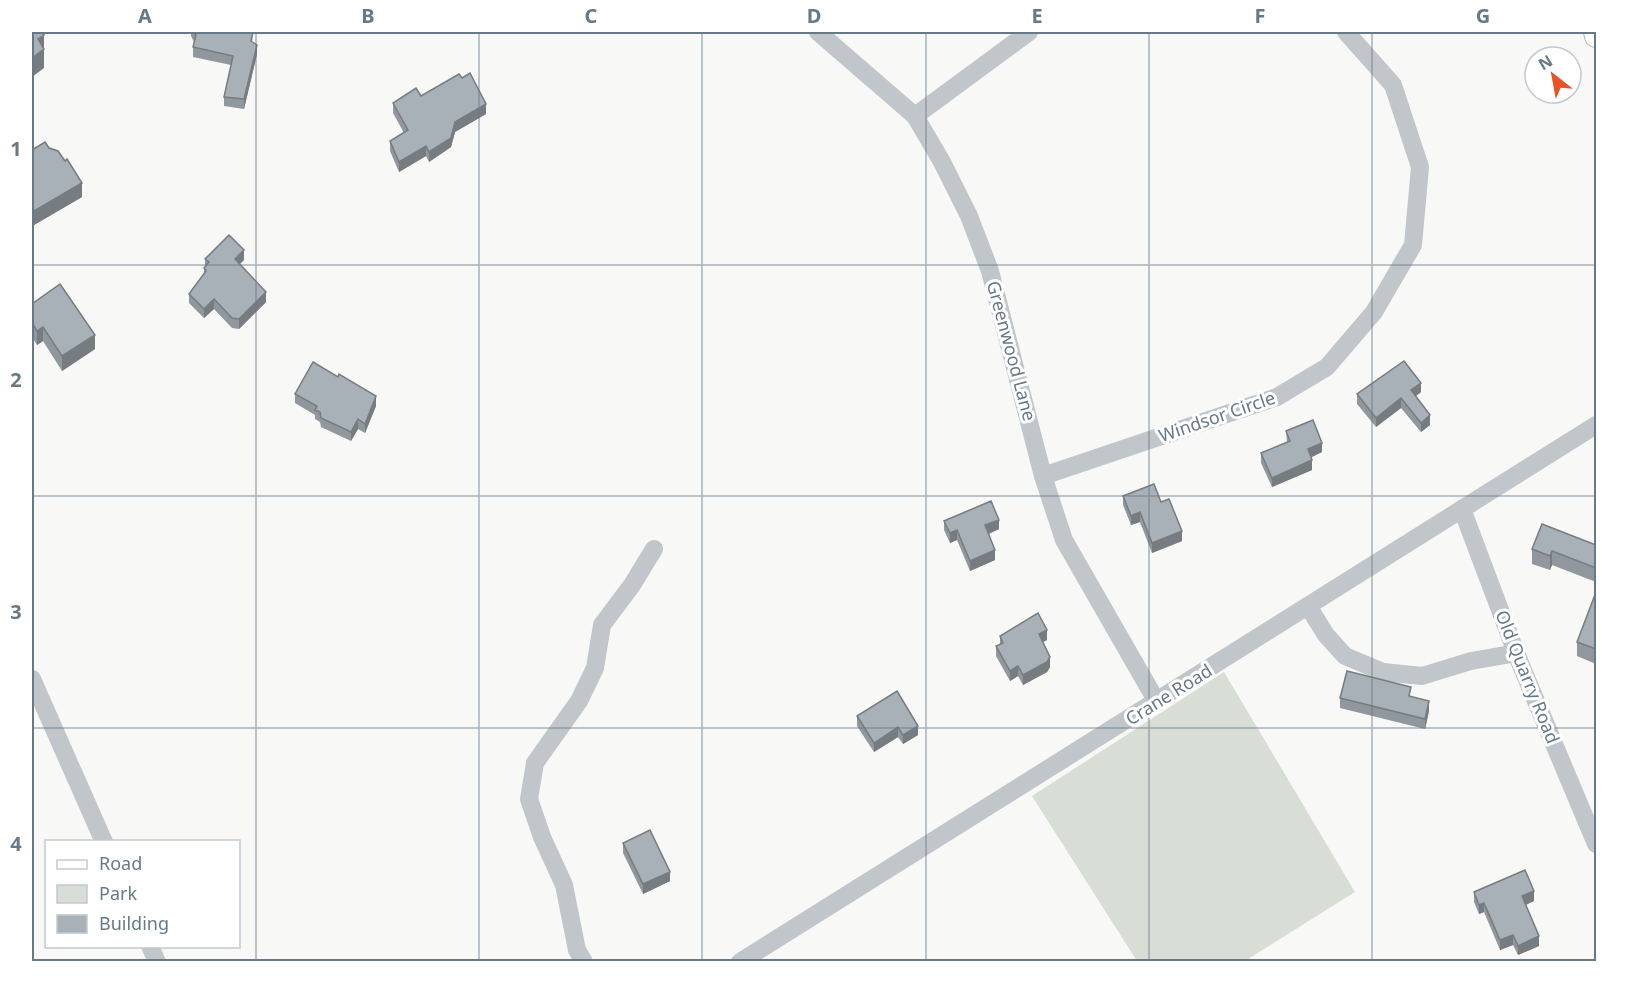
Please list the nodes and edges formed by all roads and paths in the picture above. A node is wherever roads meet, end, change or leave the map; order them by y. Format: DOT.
graph roads {
  1 [pos="818,32"];
  2 [pos="1029,32"];
  3 [pos="1346,32"];
  4 [pos="1595,32"];
  5 [pos="1596,36"];
  6 [pos="915,116"];
  7 [pos="1596,425"];
  8 [pos="1043,476"];
  9 [pos="1462,509"];
  10 [pos="654,549"];
  11 [pos="1308,606"];
  12 [pos="1516,653"];
  13 [pos="32,679"];
  14 [pos="1157,702"];
  15 [pos="103,840"];
  16 [pos="1596,844"];
  17 [pos="151,948"];
  18 [pos="157,962"];
  19 [pos="584,962"];
  20 [pos="740,962"];
  1 -- 6 [label="street, Greenwood Lane"];
  2 -- 6 [label="street"];
  3 -- 8 [label="street, Windsor Circle"];
  4 -- 5 [label="main road"];
  6 -- 8 [label="street, Greenwood Lane"];
  7 -- 9 [label="street, Crane Road"];
  8 -- 14 [label="street, Greenwood Lane"];
  9 -- 11 [label="street, Crane Road"];
  9 -- 12 [label="street, Old Quarry Road"];
  10 -- 19 [label="street"];
  11 -- 12 [label="street"];
  11 -- 14 [label="street, Crane Road"];
  12 -- 16 [label="street, Old Quarry Road"];
  13 -- 15 [label="street"];
  14 -- 20 [label="street, Crane Road"];
  17 -- 18 [label="street"];
}
